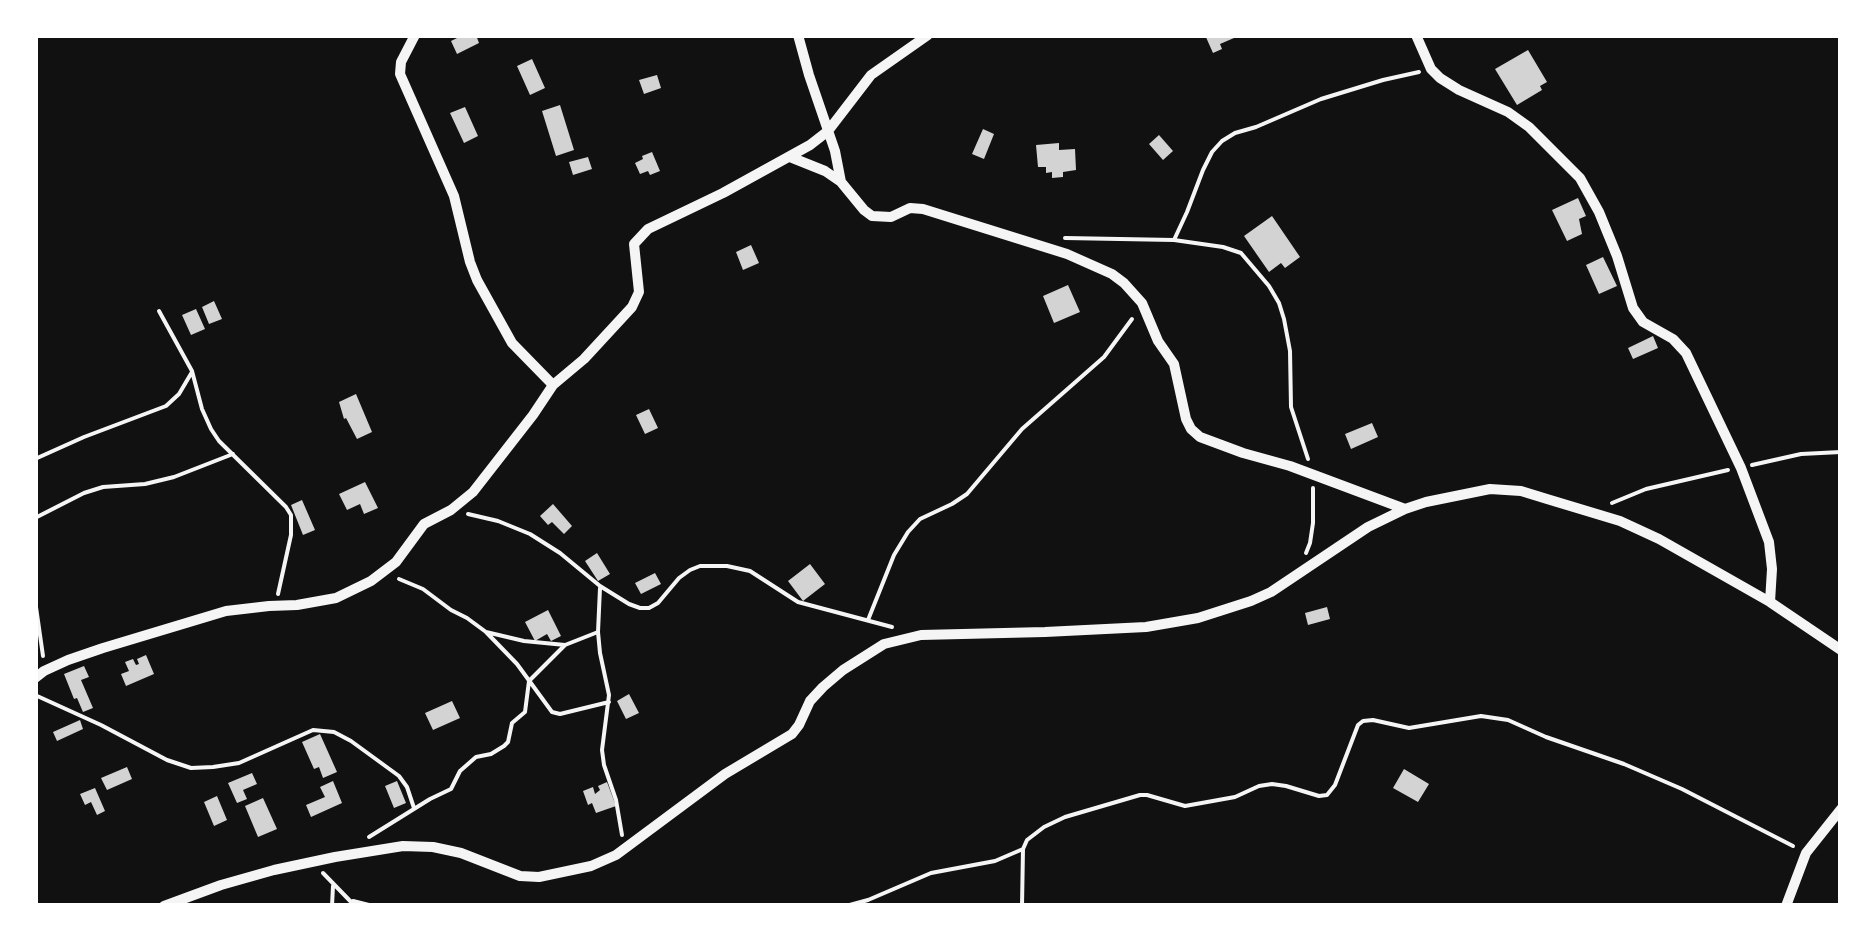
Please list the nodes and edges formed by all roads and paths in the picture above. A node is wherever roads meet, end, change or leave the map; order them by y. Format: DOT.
graph roads {
  1 [pos="415,35"];
  2 [pos="798,35"];
  3 [pos="928,35"];
  4 [pos="1416,35"];
  5 [pos="1432,70"];
  6 [pos="828,131"];
  7 [pos="790,157"];
  8 [pos="841,182"];
  9 [pos="1064,238"];
  10 [pos="1174,240"];
  11 [pos="1142,303"];
  12 [pos="160,312"];
  13 [pos="192,371"];
  14 [pos="552,385"];
  15 [pos="1841,452"];
  16 [pos="232,454"];
  17 [pos="35,459"];
  18 [pos="1741,468"];
  19 [pos="1312,474"];
  20 [pos="1404,509"];
  21 [pos="451,510"];
  22 [pos="1585,510"];
  23 [pos="35,518"];
  24 [pos="1305,556"];
  25 [pos="380,574"];
  26 [pos="600,586"];
  27 [pos="35,600"];
  28 [pos="1770,602"];
  29 [pos="269,606"];
  30 [pos="868,620"];
  31 [pos="486,632"];
  32 [pos="598,632"];
  33 [pos="920,635"];
  34 [pos="565,645"];
  35 [pos="1841,650"];
  36 [pos="40,674"];
  37 [pos="530,681"];
  38 [pos="35,695"];
  39 [pos="609,702"];
  40 [pos="414,808"];
  41 [pos="1841,809"];
  42 [pos="358,843"];
  43 [pos="625,849"];
  44 [pos="1023,850"];
  45 [pos="1806,852"];
  46 [pos="312,862"];
  47 [pos="333,884"];
  48 [pos="348,900"];
  49 [pos="164,906"];
  50 [pos="332,906"];
  51 [pos="355,906"];
  52 [pos="373,906"];
  53 [pos="846,906"];
  54 [pos="1022,906"];
  55 [pos="1786,906"];
  1 -- 14 [label="street"];
  2 -- 6 [label="street"];
  3 -- 6 [label="street"];
  4 -- 5 [label="street"];
  5 -- 10 [label="path"];
  5 -- 18 [label="street"];
  6 -- 7 [label="street"];
  6 -- 8 [label="street"];
  7 -- 8 [label="street"];
  7 -- 14 [label="street"];
  8 -- 11 [label="street"];
  9 -- 10 [label="path"];
  10 -- 19 [label="path"];
  11 -- 19 [label="street"];
  11 -- 30 [label="path"];
  12 -- 13 [label="path"];
  13 -- 16 [label="path"];
  13 -- 17 [label="path"];
  14 -- 21 [label="street"];
  15 -- 18 [label="path"];
  16 -- 23 [label="path"];
  16 -- 29 [label="path"];
  18 -- 22 [label="path"];
  18 -- 28 [label="street"];
  19 -- 20 [label="street"];
  19 -- 24 [label="path"];
  20 -- 22 [label="street"];
  20 -- 33 [label="street"];
  21 -- 25 [label="street"];
  21 -- 26 [label="path"];
  22 -- 28 [label="street"];
  25 -- 29 [label="street"];
  25 -- 31 [label="path"];
  26 -- 30 [label="path"];
  26 -- 32 [label="path"];
  27 -- 36 [label="path"];
  28 -- 35 [label="street"];
  29 -- 36 [label="street"];
  30 -- 33 [label="path"];
  31 -- 34 [label="path"];
  31 -- 37 [label="path"];
  32 -- 34 [label="path"];
  32 -- 39 [label="path"];
  33 -- 43 [label="street"];
  34 -- 37 [label="path"];
  37 -- 39 [label="path"];
  37 -- 40 [label="path"];
  38 -- 40 [label="path"];
  39 -- 43 [label="path"];
  40 -- 42 [label="path"];
  41 -- 45 [label="street"];
  43 -- 46 [label="street"];
  44 -- 45 [label="path"];
  44 -- 53 [label="path"];
  44 -- 54 [label="path"];
  45 -- 55 [label="street"];
  46 -- 47 [label="path"];
  46 -- 49 [label="street"];
  47 -- 48 [label="path"];
  47 -- 50 [label="path"];
  48 -- 51 [label="path"];
  48 -- 52 [label="path"];
}
